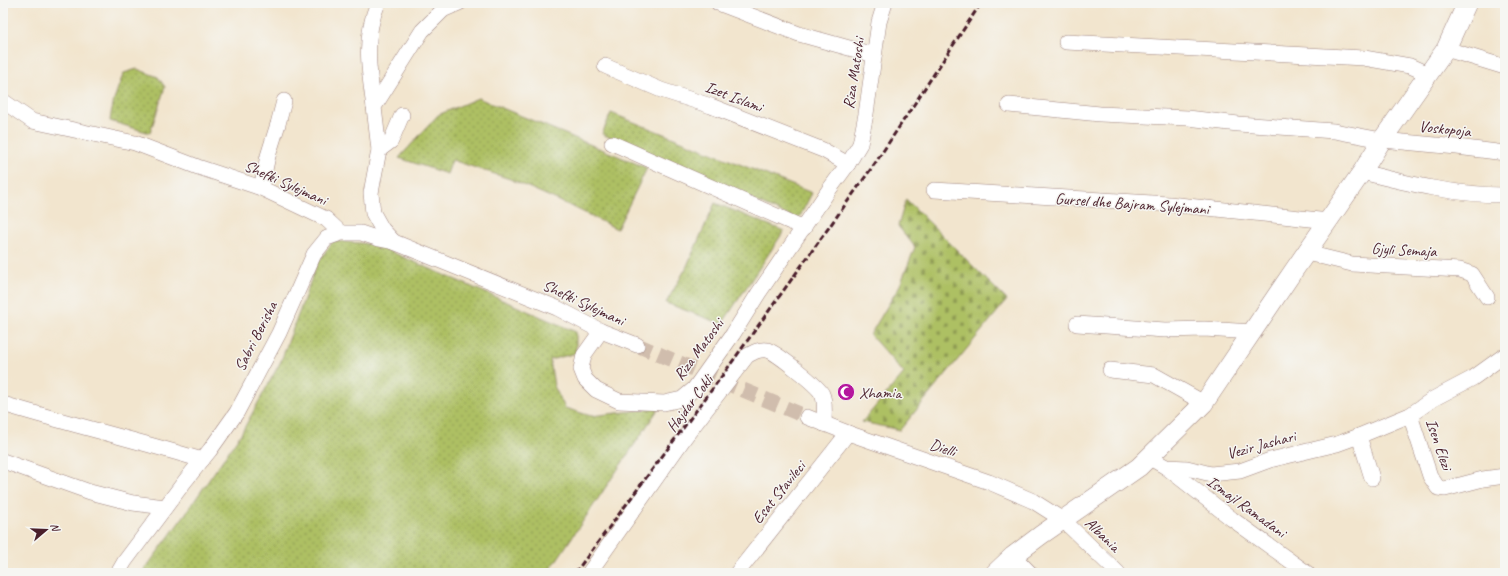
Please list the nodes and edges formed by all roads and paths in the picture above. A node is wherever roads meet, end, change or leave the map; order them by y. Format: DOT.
graph roads {
  1 [pos="378,3"];
  2 [pos="459,3"];
  3 [pos="718,3"];
  4 [pos="885,3"];
  5 [pos="1467,3"];
  6 [pos="1066,42"];
  7 [pos="1446,49"];
  8 [pos="874,55"];
  9 [pos="605,66"];
  10 [pos="1505,67"];
  11 [pos="1428,74"];
  12 [pos="3,101"];
  13 [pos="284,101"];
  14 [pos="1009,105"];
  15 [pos="374,107"];
  16 [pos="402,115"];
  17 [pos="1382,140"];
  18 [pos="612,144"];
  19 [pos="379,150"];
  20 [pos="1505,153"];
  21 [pos="848,164"];
  22 [pos="1362,172"];
  23 [pos="261,188"];
  24 [pos="934,190"];
  25 [pos="1505,195"];
  26 [pos="372,205"];
  27 [pos="1328,220"];
  28 [pos="804,228"];
  29 [pos="341,233"];
  30 [pos="361,233"];
  31 [pos="394,242"];
  32 [pos="1307,253"];
  33 [pos="1487,297"];
  34 [pos="1077,324"];
  35 [pos="601,331"];
  36 [pos="1253,332"];
  37 [pos="637,346"];
  38 [pos="1505,355"];
  39 [pos="1110,370"];
  40 [pos="1204,403"];
  41 [pos="3,404"];
  42 [pos="1410,415"];
  43 [pos="807,417"];
  44 [pos="824,424"];
  45 [pos="848,433"];
  46 [pos="1359,436"];
  47 [pos="1150,458"];
  48 [pos="202,460"];
  49 [pos="3,461"];
  50 [pos="1166,467"];
  51 [pos="1505,476"];
  52 [pos="1372,478"];
  53 [pos="165,507"];
  54 [pos="1063,520"];
  55 [pos="1013,556"];
  56 [pos="118,573"];
  57 [pos="589,573"];
  58 [pos="736,573"];
  59 [pos="995,573"];
  60 [pos="1030,573"];
  61 [pos="1118,573"];
  62 [pos="1308,573"];
  1 -- 15 [label="street"];
  2 -- 15 [label="street"];
  3 -- 8 [label="street"];
  4 -- 8 [label="street, Riza Matoshi"];
  5 -- 7 [label="street"];
  6 -- 11 [label="street"];
  7 -- 10 [label="street"];
  7 -- 11 [label="street"];
  8 -- 21 [label="street, Riza Matoshi"];
  9 -- 21 [label="street, Izet Islami"];
  11 -- 17 [label="street"];
  12 -- 23 [label="street, Shefki Sylejmani"];
  13 -- 23 [label="street"];
  14 -- 17 [label="street"];
  15 -- 19 [label="street"];
  16 -- 19 [label="street"];
  17 -- 20 [label="street, Voskopoja"];
  17 -- 22 [label="street"];
  18 -- 28 [label="street"];
  19 -- 26 [label="street"];
  21 -- 28 [label="street, Riza Matoshi"];
  22 -- 25 [label="street"];
  22 -- 27 [label="street"];
  23 -- 29 [label="street, Shefki Sylejmani"];
  24 -- 27 [label="street, Gursel dhe Bajram Sylejmani"];
  26 -- 30 [label="street"];
  26 -- 31 [label="street"];
  27 -- 32 [label="street"];
  28 -- 35 [label="street, Riza Matoshi"];
  29 -- 30 [label="street, Shefki Sylejmani"];
  29 -- 48 [label="street, Sabri Berisha"];
  30 -- 31 [label="street, Shefki Sylejmani"];
  31 -- 35 [label="street, Shefki Sylejmani"];
  32 -- 33 [label="street, Gjyli Semaja"];
  32 -- 36 [label="street"];
  34 -- 36 [label="street"];
  35 -- 37 [label="street, Shefki Sylejmani"];
  36 -- 40 [label="street"];
  38 -- 42 [label="street, Vezir Jashari"];
  39 -- 40 [label="street"];
  40 -- 47 [label="street"];
  41 -- 48 [label="street"];
  42 -- 46 [label="street, Vezir Jashari"];
  42 -- 51 [label="street, Isen Elezi"];
  43 -- 44 [label="street, Dielli"];
  44 -- 45 [label="street, Dielli"];
  44 -- 57 [label="street, Hajdar Cokli"];
  45 -- 54 [label="street, Dielli"];
  45 -- 58 [label="street, Esat Stavileci"];
  46 -- 50 [label="street, Vezir Jashari"];
  46 -- 52 [label="street"];
  47 -- 50 [label="street, Vezir Jashari"];
  47 -- 54 [label="street"];
  48 -- 53 [label="street, Sabri Berisha"];
  49 -- 53 [label="street"];
  50 -- 62 [label="street, Ismajl Ramadani"];
  53 -- 56 [label="street, Sabri Berisha"];
  54 -- 55 [label="street"];
  54 -- 61 [label="street, Albania"];
  55 -- 59 [label="street"];
  55 -- 60 [label="street"];
}
